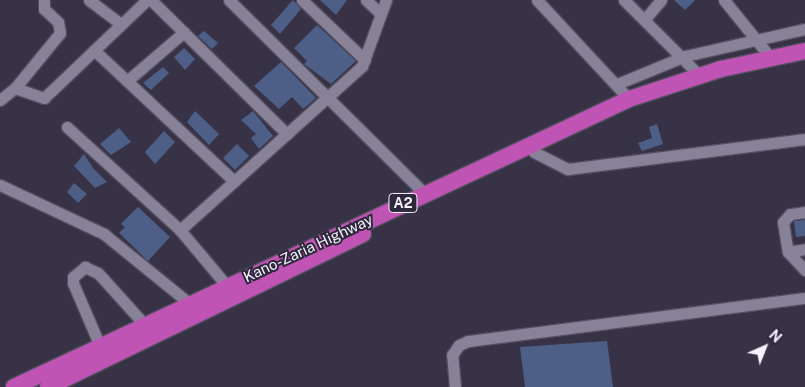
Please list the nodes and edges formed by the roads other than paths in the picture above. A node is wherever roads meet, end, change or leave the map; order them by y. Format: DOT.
graph roads {
  1 [pos="44,0"];
  2 [pos="89,0"];
  3 [pos="149,0"];
  4 [pos="229,0"];
  5 [pos="302,0"];
  6 [pos="366,0"];
  7 [pos="386,0"];
  8 [pos="624,0"];
  9 [pos="661,0"];
  10 [pos="543,2"];
  11 [pos="730,2"];
  12 [pos="379,12"];
  13 [pos="645,19"];
  14 [pos="120,24"];
  15 [pos="805,29"];
  16 [pos="184,32"];
  17 [pos="759,38"];
  18 [pos="94,50"];
  19 [pos="805,51"];
  20 [pos="685,56"];
  21 [pos="770,57"];
  22 [pos="365,60"];
  23 [pos="805,62"];
  24 [pos="699,75"];
  25 [pos="127,80"];
  26 [pos="618,84"];
  27 [pos="15,88"];
  28 [pos="330,96"];
  29 [pos="629,99"];
  30 [pos="0,100"];
  31 [pos="67,127"];
  32 [pos="287,134"];
  33 [pos="805,139"];
  34 [pos="534,152"];
  35 [pos="234,181"];
  36 [pos="0,185"];
  37 [pos="424,193"];
  38 [pos="805,212"];
  39 [pos="180,230"];
  40 [pos="805,249"];
  41 [pos="788,252"];
  42 [pos="805,270"];
  43 [pos="227,286"];
  44 [pos="805,298"];
  45 [pos="190,304"];
  46 [pos="145,325"];
  47 [pos="100,346"];
  48 [pos="14,387"];
  49 [pos="48,387"];
  50 [pos="455,387"];
  1 -- 27 [label="street"];
  2 -- 14 [label="street"];
  3 -- 14 [label="street"];
  3 -- 16 [label="street"];
  4 -- 28 [label="street"];
  5 -- 22 [label="street"];
  6 -- 12 [label="street"];
  7 -- 12 [label="street"];
  8 -- 13 [label="street"];
  9 -- 13 [label="street"];
  10 -- 26 [label="street"];
  11 -- 17 [label="street"];
  12 -- 22 [label="street"];
  13 -- 20 [label="street"];
  14 -- 18 [label="street"];
  15 -- 17 [label="street"];
  16 -- 25 [label="street"];
  16 -- 32 [label="street"];
  17 -- 20 [label="street"];
  17 -- 21 [label="street"];
  18 -- 25 [label="street"];
  18 -- 27 [label="street"];
  19 -- 21 [label="highway, Kano-Zaria Highway / A2"];
  20 -- 24 [label="street"];
  20 -- 26 [label="street"];
  21 -- 24 [label="highway, Kano-Zaria Highway / A2"];
  22 -- 28 [label="street"];
  23 -- 34 [label="highway, Kano-Zaria Highway / A2"];
  24 -- 29 [label="highway, Kano-Zaria Highway / A2"];
  25 -- 35 [label="street"];
  26 -- 29 [label="street"];
  27 -- 30 [label="street"];
  28 -- 32 [label="street"];
  28 -- 37 [label="street"];
  29 -- 37 [label="highway, Kano-Zaria Highway / A2"];
  31 -- 39 [label="street"];
  32 -- 35 [label="street"];
  33 -- 34 [label="street"];
  34 -- 49 [label="highway, Kano-Zaria Highway / A2"];
  35 -- 39 [label="street"];
  36 -- 45 [label="street"];
  37 -- 43 [label="highway, Kano-Zaria Highway / A2"];
  38 -- 41 [label="street"];
  39 -- 43 [label="street"];
  40 -- 41 [label="street"];
  41 -- 42 [label="street"];
  43 -- 45 [label="highway, Kano-Zaria Highway / A2"];
  44 -- 50 [label="street"];
  45 -- 46 [label="highway, Kano-Zaria Highway / A2"];
  46 -- 47 [label="highway, Kano-Zaria Highway / A2"];
  46 -- 47 [label="street"];
  47 -- 48 [label="highway, Kano-Zaria Highway / A2"];
}
